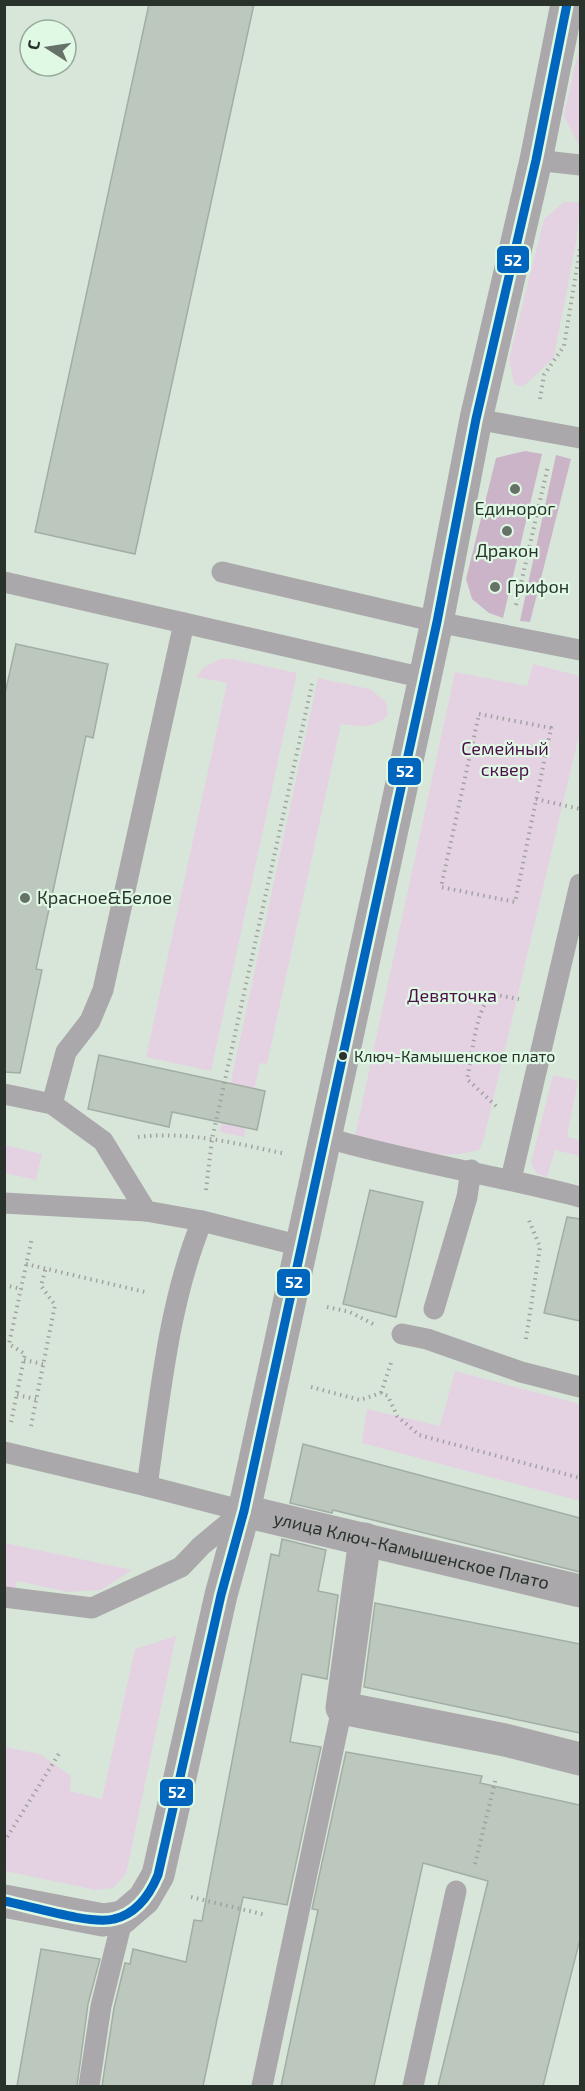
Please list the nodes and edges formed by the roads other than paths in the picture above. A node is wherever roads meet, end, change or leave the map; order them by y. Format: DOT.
graph roads {
  1 [pos="567,4"];
  2 [pos="536,160"];
  3 [pos="580,165"];
  4 [pos="476,419"];
  5 [pos="580,438"];
  6 [pos="222,572"];
  7 [pos="4,582"];
  8 [pos="437,622"];
  9 [pos="184,623"];
  10 [pos="580,650"];
  11 [pos="424,678"];
  12 [pos="580,884"];
  13 [pos="4,1094"];
  14 [pos="52,1104"];
  15 [pos="324,1137"];
  16 [pos="471,1170"];
  17 [pos="511,1179"];
  18 [pos="580,1197"];
  19 [pos="4,1203"];
  20 [pos="146,1211"];
  21 [pos="202,1221"];
  22 [pos="301,1246"];
  23 [pos="434,1309"];
  24 [pos="402,1334"];
  25 [pos="580,1387"];
  26 [pos="4,1452"];
  27 [pos="147,1486"];
  28 [pos="244,1510"];
  29 [pos="365,1539"];
  30 [pos="580,1591"];
  31 [pos="4,1597"];
  32 [pos="342,1708"];
  33 [pos="580,1759"];
  34 [pos="456,1891"];
  35 [pos="4,1901"];
  36 [pos="123,1917"];
  37 [pos="89,2086"];
  38 [pos="262,2086"];
  39 [pos="413,2086"];
  1 -- 2 [label="street"];
  2 -- 3 [label="lane"];
  2 -- 4 [label="street"];
  4 -- 5 [label="lane"];
  4 -- 8 [label="street"];
  6 -- 8 [label="lane"];
  7 -- 9 [label="lane"];
  8 -- 10 [label="lane"];
  8 -- 11 [label="street"];
  9 -- 11 [label="lane"];
  9 -- 14 [label="lane"];
  11 -- 15 [label="street"];
  12 -- 17 [label="lane"];
  13 -- 14 [label="lane"];
  14 -- 20 [label="lane"];
  15 -- 16 [label="lane"];
  15 -- 22 [label="street"];
  16 -- 17 [label="lane"];
  16 -- 23 [label="lane"];
  17 -- 18 [label="lane"];
  19 -- 20 [label="lane"];
  20 -- 21 [label="lane"];
  21 -- 22 [label="lane"];
  21 -- 27 [label="lane"];
  22 -- 28 [label="street"];
  24 -- 25 [label="lane"];
  26 -- 27 [label="lane"];
  27 -- 28 [label="lane"];
  28 -- 29 [label="street, улица Ключ-Камышенское Плато"];
  28 -- 31 [label="lane"];
  28 -- 36 [label="street"];
  29 -- 30 [label="street, улица Ключ-Камышенское Плато"];
  29 -- 32 [label="street"];
  32 -- 33 [label="street"];
  32 -- 38 [label="lane"];
  34 -- 39 [label="lane"];
  35 -- 36 [label="street"];
  36 -- 37 [label="lane"];
}
